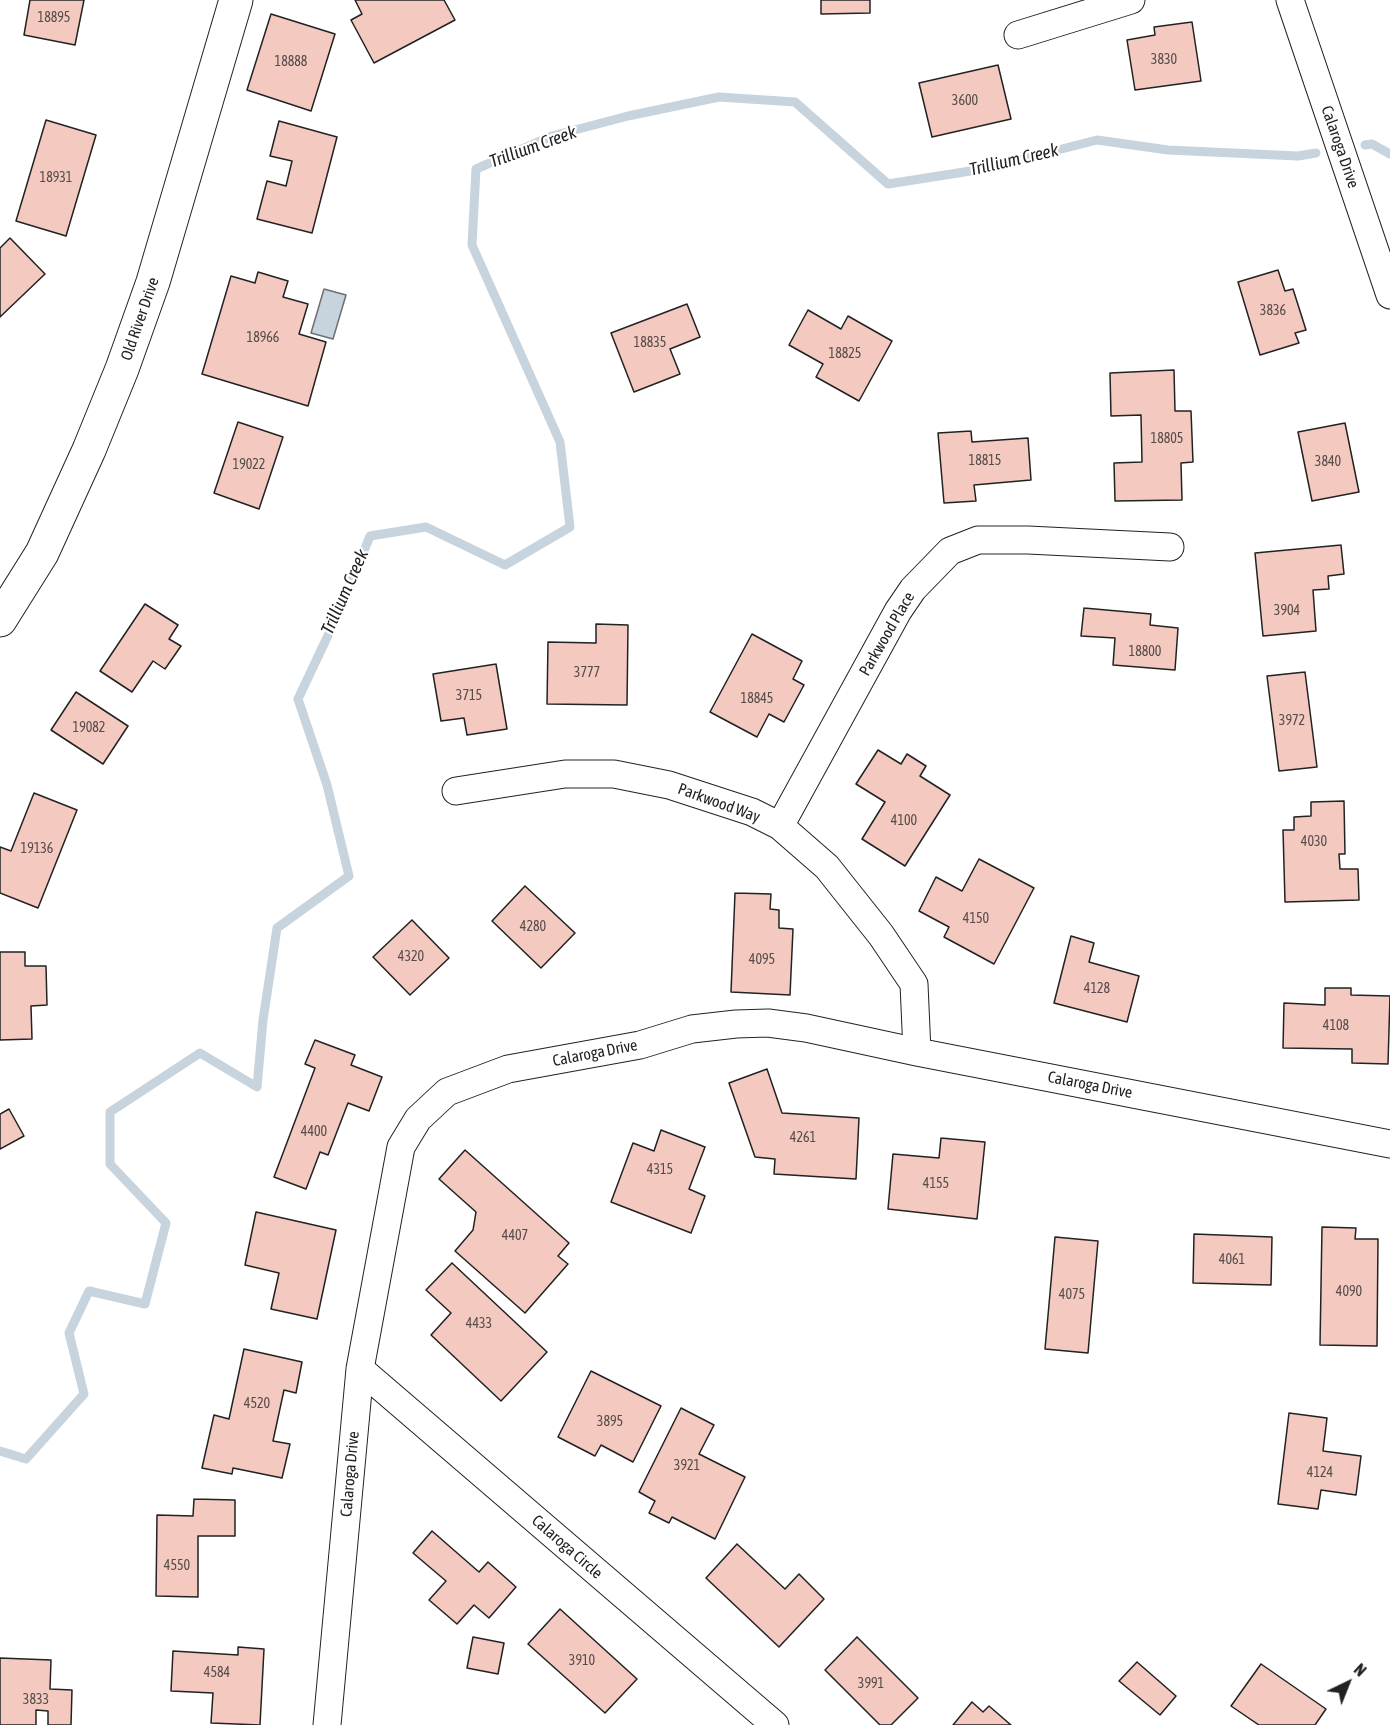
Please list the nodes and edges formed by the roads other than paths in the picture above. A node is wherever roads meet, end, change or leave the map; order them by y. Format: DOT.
graph roads {
  1 [pos="236,0"];
  2 [pos="1131,0"];
  3 [pos="1290,0"];
  4 [pos="1018,35"];
  5 [pos="1390,295"];
  6 [pos="1170,547"];
  7 [pos="0,620"];
  8 [pos="456,791"];
  9 [pos="780,826"];
  10 [pos="917,1052"];
  11 [pos="1390,1144"];
  12 [pos="360,1370"];
  13 [pos="327,1725"];
  14 [pos="775,1725"];
  1 -- 7 [label="street, Old River Drive"];
  2 -- 4 [label="street"];
  3 -- 5 [label="street, Calaroga Drive"];
  6 -- 9 [label="street, Parkwood Place"];
  8 -- 9 [label="street, Parkwood Way"];
  9 -- 10 [label="street, Parkwood Way"];
  10 -- 11 [label="street, Calaroga Drive"];
  10 -- 12 [label="street, Calaroga Drive"];
  12 -- 13 [label="street, Calaroga Drive"];
  12 -- 14 [label="street, Calaroga Circle"];
}
